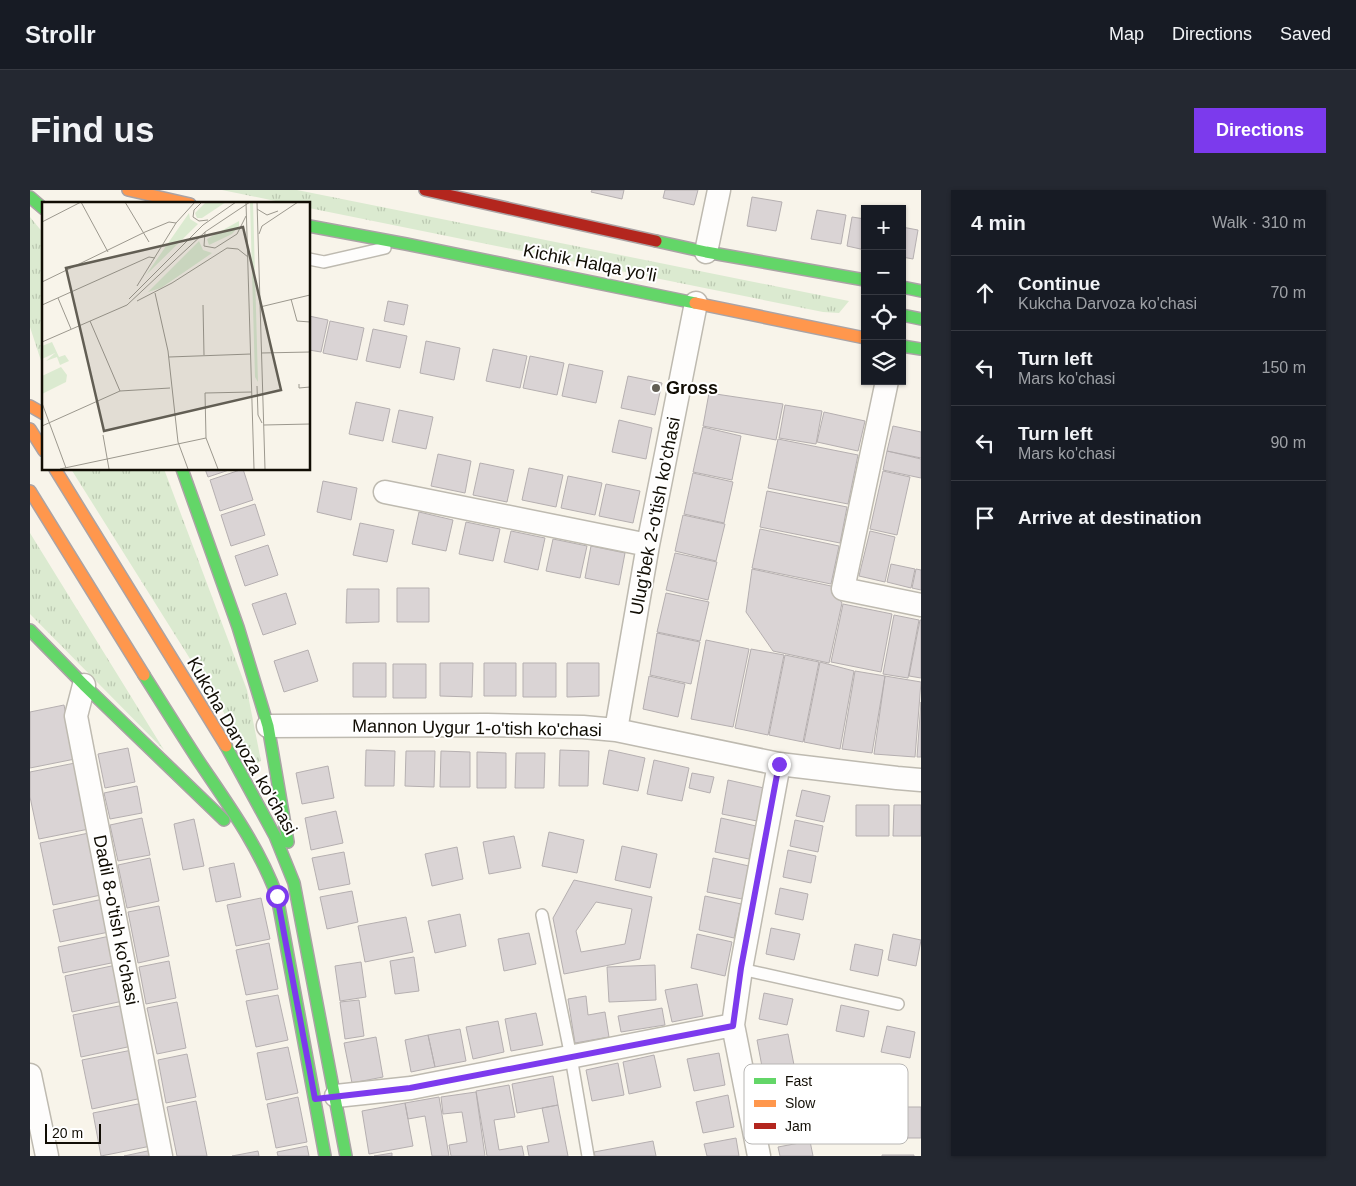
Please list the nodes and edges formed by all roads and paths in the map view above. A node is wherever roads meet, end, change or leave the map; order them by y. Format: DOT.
graph roads {
  1 [pos="116,190"];
  2 [pos="128,190"];
  3 [pos="425,190"];
  4 [pos="719,190"];
  5 [pos="467,194"];
  6 [pos="30,198"];
  7 [pos="135,202"];
  8 [pos="181,202"];
  9 [pos="42,207"];
  10 [pos="310,226"];
  11 [pos="406,244"];
  12 [pos="706,252"];
  13 [pos="310,259"];
  14 [pos="861,279"];
  15 [pos="906,288"];
  16 [pos="921,291"];
  17 [pos="696,303"];
  18 [pos="906,316"];
  19 [pos="921,319"];
  20 [pos="861,333"];
  21 [pos="906,347"];
  22 [pos="921,350"];
  23 [pos="886,385"];
  24 [pos="30,406"];
  25 [pos="42,413"];
  26 [pos="30,429"];
  27 [pos="42,448"];
  28 [pos="56,470"];
  29 [pos="182,470"];
  30 [pos="30,491"];
  31 [pos="386,492"];
  32 [pos="648,545"];
  33 [pos="921,604"];
  34 [pos="30,630"];
  35 [pos="84,685"];
  36 [pos="268,726"];
  37 [pos="616,730"];
  38 [pos="779,764"];
  39 [pos="921,780"];
  40 [pos="260,855"];
  41 [pos="294,883"];
  42 [pos="542,916"];
  43 [pos="741,968"];
  44 [pos="898,1004"];
  45 [pos="733,1026"];
  46 [pos="571,1056"];
  47 [pos="30,1075"];
  48 [pos="744,1081"];
  49 [pos="325,1098"];
  50 [pos="47,1156"];
  51 [pos="162,1156"];
  52 [pos="325,1156"];
  53 [pos="346,1156"];
  54 [pos="588,1156"];
  1 -- 7 [label="lane"];
  2 -- 8 [label="main road"];
  3 -- 5 [label="main road, Kichik Halqa yo'li"];
  4 -- 12 [label="street"];
  5 -- 12 [label="main road, Kichik Halqa yo'li"];
  6 -- 9 [label="main road"];
  10 -- 11 [label="main road, Kichik Halqa yo'li"];
  11 -- 13 [label="lane"];
  11 -- 17 [label="main road, Kichik Halqa yo'li"];
  12 -- 14 [label="main road, Kichik Halqa yo'li"];
  15 -- 16 [label="main road"];
  17 -- 20 [label="main road, Kichik Halqa yo'li"];
  17 -- 32 [label="street, Ulug'bek 2-o'tish ko'chasi"];
  18 -- 19 [label="main road"];
  21 -- 22 [label="main road"];
  23 -- 33 [label="street"];
  24 -- 25 [label="main road"];
  26 -- 27 [label="main road"];
  28 -- 41 [label="main road, Kukcha Darvoza ko'chasi"];
  29 -- 36 [label="main road"];
  30 -- 40 [label="main road, Kukcha Darvoza ko'chasi"];
  31 -- 32 [label="street"];
  32 -- 37 [label="street, Ulug'bek 2-o'tish ko'chasi"];
  34 -- 35 [label="main road"];
  35 -- 40 [label="main road"];
  35 -- 51 [label="street, Dadil 8-o'tish ko'chasi"];
  36 -- 37 [label="street, Mannon Uygur 1-o'tish ko'chasi"];
  36 -- 41 [label="main road"];
  37 -- 38 [label="street, Mannon Uygur 1-o'tish ko'chasi"];
  38 -- 39 [label="street, Mannon Uygur 1-o'tish ko'chasi"];
  38 -- 43 [label="street"];
  40 -- 49 [label="main road, Kukcha Darvoza ko'chasi"];
  41 -- 49 [label="main road, Kukcha Darvoza ko'chasi"];
  42 -- 46 [label="lane"];
  43 -- 44 [label="lane"];
  43 -- 45 [label="street"];
  45 -- 46 [label="street"];
  45 -- 48 [label="street"];
  46 -- 49 [label="street"];
  46 -- 54 [label="lane"];
  47 -- 50 [label="street"];
  49 -- 52 [label="main road, Kukcha Darvoza ko'chasi"];
  49 -- 53 [label="main road, Kukcha Darvoza ko'chasi"];
}
